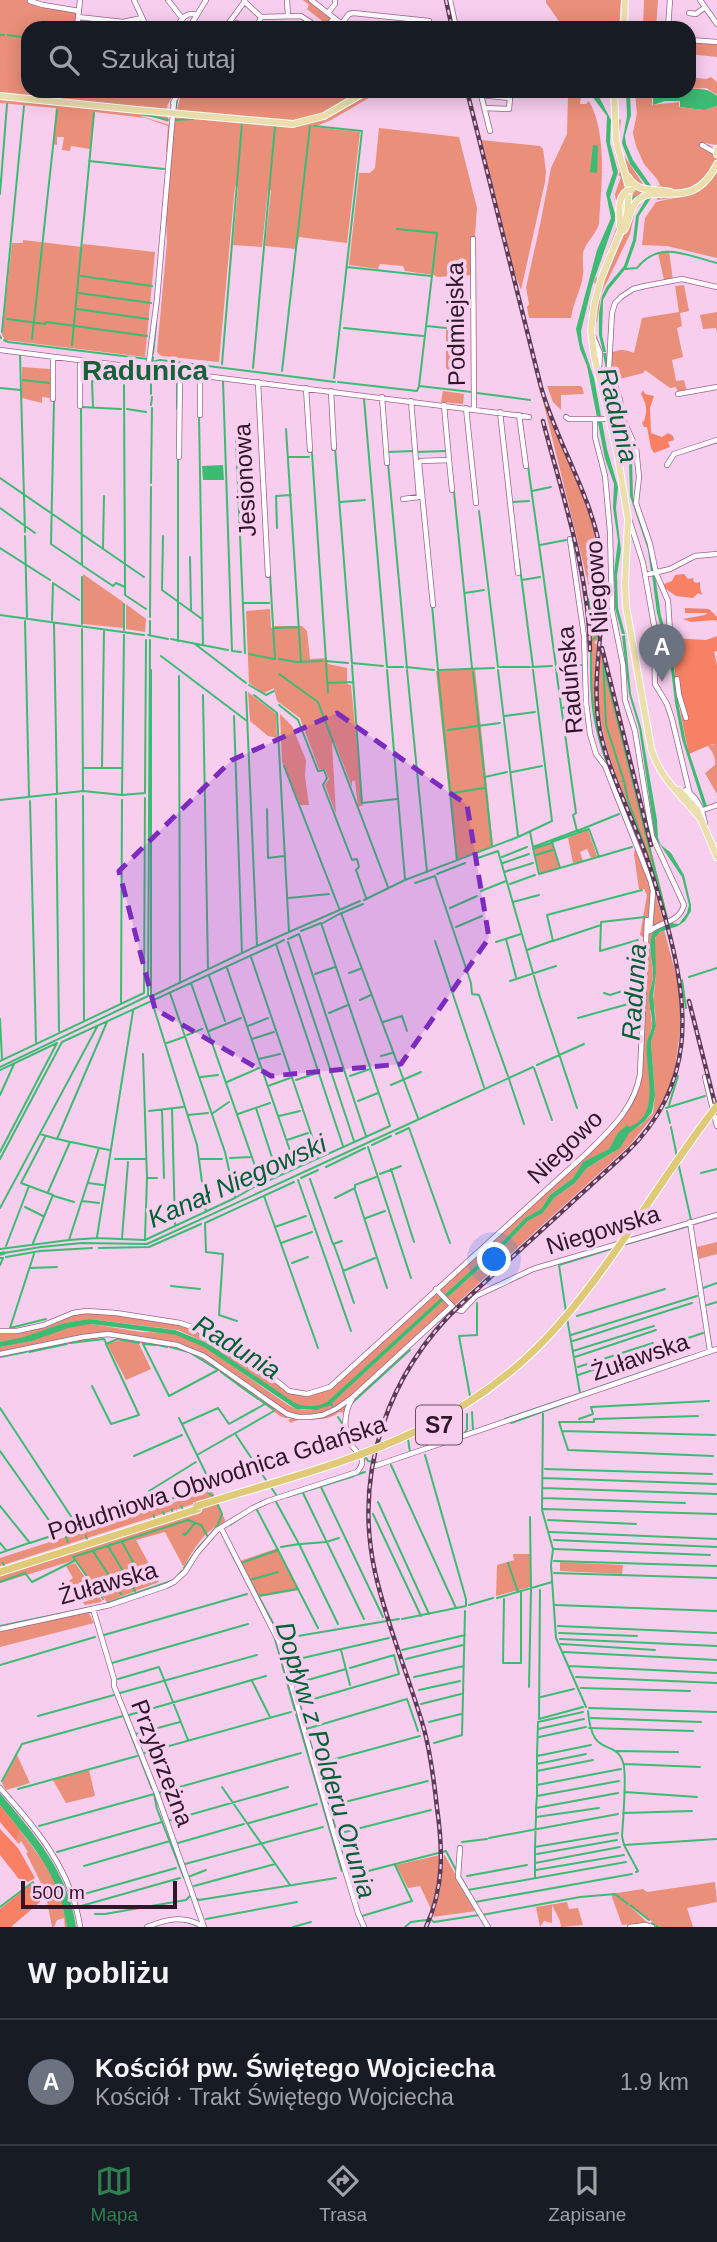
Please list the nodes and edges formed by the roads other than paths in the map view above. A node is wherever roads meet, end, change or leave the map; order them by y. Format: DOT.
graph roads {
  1 [pos="80,0"];
  2 [pos="134,0"];
  3 [pos="165,0"];
  4 [pos="206,0"];
  5 [pos="287,0"];
  6 [pos="311,0"];
  7 [pos="335,0"];
  8 [pos="450,0"];
  9 [pos="625,0"];
  10 [pos="670,0"];
  11 [pos="699,0"];
  12 [pos="30,1"];
  13 [pos="245,1"];
  14 [pos="704,8"];
  15 [pos="328,13"];
  16 [pos="689,13"];
  17 [pos="79,14"];
  18 [pos="197,15"];
  19 [pos="288,16"];
  20 [pos="261,17"];
  21 [pos="142,18"];
  22 [pos="334,18"];
  23 [pos="182,19"];
  24 [pos="78,21"];
  25 [pos="106,21"];
  26 [pos="133,21"];
  27 [pos="144,21"];
  28 [pos="193,21"];
  29 [pos="230,21"];
  30 [pos="260,21"];
  31 [pos="309,21"];
  32 [pos="332,21"];
  33 [pos="338,21"];
  34 [pos="347,21"];
  35 [pos="429,21"];
  36 [pos="454,21"];
  37 [pos="624,21"];
  38 [pos="668,21"];
  39 [pos="717,24"];
  40 [pos="696,40"];
  41 [pos="717,42"];
  42 [pos="0,96"];
  43 [pos="176,98"];
  44 [pos="354,98"];
  45 [pos="482,98"];
  46 [pos="509,98"];
  47 [pos="616,98"];
  48 [pos="485,108"];
  49 [pos="170,113"];
  50 [pos="490,131"];
  51 [pos="705,146"];
  52 [pos="717,151"];
  53 [pos="717,164"];
  54 [pos="625,172"];
  55 [pos="707,179"];
  56 [pos="655,192"];
  57 [pos="645,193"];
  58 [pos="620,235"];
  59 [pos="473,239"];
  60 [pos="717,287"];
  61 [pos="592,333"];
  62 [pos="0,351"];
  63 [pos="604,353"];
  64 [pos="53,357"];
  65 [pos="80,360"];
  66 [pos="148,369"];
  67 [pos="180,372"];
  68 [pos="598,372"];
  69 [pos="200,375"];
  70 [pos="258,382"];
  71 [pos="717,387"];
  72 [pos="306,388"];
  73 [pos="331,391"];
  74 [pos="678,394"];
  75 [pos="382,397"];
  76 [pos="52,399"];
  77 [pos="411,401"];
  78 [pos="444,405"];
  79 [pos="80,407"];
  80 [pos="466,408"];
  81 [pos="474,409"];
  82 [pos="500,412"];
  83 [pos="200,415"];
  84 [pos="519,415"];
  85 [pos="529,417"];
  86 [pos="566,417"];
  87 [pos="595,419"];
  88 [pos="607,419"];
  89 [pos="717,440"];
  90 [pos="334,448"];
  91 [pos="310,450"];
  92 [pos="179,457"];
  93 [pos="449,460"];
  94 [pos="387,463"];
  95 [pos="667,465"];
  96 [pos="526,466"];
  97 [pos="452,490"];
  98 [pos="403,499"];
  99 [pos="476,503"];
  100 [pos="627,524"];
  101 [pos="636,538"];
  102 [pos="570,540"];
  103 [pos="628,541"];
  104 [pos="639,549"];
  105 [pos="626,550"];
  106 [pos="717,554"];
  107 [pos="518,573"];
  108 [pos="653,573"];
  109 [pos="268,575"];
  110 [pos="650,599"];
  111 [pos="433,605"];
  112 [pos="670,632"];
  113 [pos="677,680"];
  114 [pos="686,718"];
  115 [pos="686,794"];
  116 [pos="717,805"];
  117 [pos="705,809"];
  118 [pos="699,818"];
  119 [pos="705,827"];
  120 [pos="717,856"];
  121 [pos="649,930"];
  122 [pos="705,1077"];
  123 [pos="717,1111"];
  124 [pos="717,1126"];
  125 [pos="717,1215"];
  126 [pos="690,1222"];
  127 [pos="437,1290"];
  128 [pos="451,1305"];
  129 [pos="0,1331"];
  130 [pos="717,1349"];
  131 [pos="710,1351"];
  132 [pos="0,1354"];
  133 [pos="353,1397"];
  134 [pos="375,1466"];
  135 [pos="197,1508"];
  136 [pos="221,1528"];
  137 [pos="0,1570"];
  138 [pos="93,1609"];
  139 [pos="0,1629"];
  140 [pos="0,1788"];
  141 [pos="460,1848"];
  142 [pos="80,1927"];
  143 [pos="147,1927"];
  144 [pos="203,1927"];
  145 [pos="364,1927"];
  146 [pos="488,1927"];
  147 [pos="630,1927"];
  148 [pos="652,1927"];
  1 -- 17 [label="street"];
  2 -- 21 [label="street"];
  3 -- 23 [label="street"];
  4 -- 18 [label="street"];
  5 -- 19 [label="street"];
  6 -- 15 [label="street"];
  7 -- 15 [label="street"];
  8 -- 36 [label="street"];
  9 -- 37 [label="main road"];
  10 -- 38 [label="street"];
  11 -- 14 [label="street"];
  12 -- 17 [label="street"];
  13 -- 20 [label="street"];
  13 -- 29 [label="street"];
  14 -- 16 [label="street"];
  14 -- 39 [label="street"];
  15 -- 22 [label="street"];
  17 -- 24 [label="street"];
  17 -- 25 [label="street"];
  18 -- 23 [label="street"];
  18 -- 28 [label="street"];
  19 -- 20 [label="street"];
  19 -- 31 [label="street"];
  20 -- 30 [label="street"];
  21 -- 26 [label="street"];
  21 -- 27 [label="street"];
  22 -- 32 [label="street"];
  22 -- 33 [label="street"];
  34 -- 35 [label="street"];
  40 -- 41 [label="street"];
  42 -- 49 [label="main road"];
  43 -- 49 [label="street"];
  44 -- 49 [label="main road"];
  45 -- 48 [label="street"];
  46 -- 48 [label="street"];
  47 -- 54 [label="main road"];
  48 -- 50 [label="street"];
  49 -- 66 [label="street"];
  51 -- 52 [label="street"];
  53 -- 55 [label="main road"];
  54 -- 57 [label="main road"];
  54 -- 58 [label="main road"];
  55 -- 56 [label="main road"];
  55 -- 56 [label="main road"];
  56 -- 57 [label="main road"];
  57 -- 58 [label="main road"];
  57 -- 58 [label="main road"];
  58 -- 61 [label="main road"];
  59 -- 81 [label="street, Podmiejska"];
  60 -- 63 [label="street"];
  61 -- 63 [label="street"];
  61 -- 68 [label="main road"];
  62 -- 64 [label="street, Podmiejska"];
  63 -- 68 [label="street"];
  63 -- 108 [label="street"];
  64 -- 65 [label="street, Podmiejska"];
  64 -- 76 [label="street"];
  65 -- 66 [label="street, Podmiejska"];
  65 -- 79 [label="street"];
  66 -- 67 [label="street, Podmiejska"];
  67 -- 69 [label="street, Podmiejska"];
  67 -- 92 [label="street"];
  68 -- 88 [label="main road"];
  69 -- 70 [label="street, Podmiejska"];
  69 -- 83 [label="street"];
  70 -- 72 [label="street, Podmiejska"];
  70 -- 109 [label="street, Jesionowa"];
  71 -- 74 [label="street"];
  72 -- 73 [label="street, Podmiejska"];
  72 -- 91 [label="street"];
  73 -- 75 [label="street, Podmiejska"];
  73 -- 90 [label="street"];
  75 -- 77 [label="street, Podmiejska"];
  75 -- 94 [label="street"];
  77 -- 78 [label="street, Podmiejska"];
  77 -- 98 [label="street"];
  78 -- 80 [label="street, Podmiejska"];
  78 -- 93 [label="street"];
  80 -- 81 [label="street, Podmiejska"];
  80 -- 99 [label="street"];
  81 -- 82 [label="street, Podmiejska"];
  82 -- 84 [label="street, Podmiejska"];
  82 -- 107 [label="street"];
  84 -- 85 [label="street, Podmiejska"];
  84 -- 96 [label="street"];
  86 -- 87 [label="street"];
  87 -- 88 [label="street"];
  87 -- 121 [label="street, Niegowo"];
  88 -- 100 [label="main road"];
  89 -- 95 [label="street"];
  93 -- 97 [label="street"];
  93 -- 111 [label="street"];
  100 -- 101 [label="street"];
  100 -- 101 [label="street"];
  100 -- 103 [label="main road"];
  100 -- 105 [label="main road"];
  101 -- 103 [label="street"];
  101 -- 104 [label="street"];
  102 -- 121 [label="street, Raduńska"];
  103 -- 105 [label="main road"];
  104 -- 108 [label="street"];
  104 -- 110 [label="street"];
  105 -- 115 [label="main road"];
  106 -- 108 [label="street"];
  108 -- 110 [label="street"];
  108 -- 112 [label="street"];
  110 -- 115 [label="street"];
  113 -- 114 [label="street"];
  115 -- 117 [label="street"];
  115 -- 118 [label="main road"];
  115 -- 118 [label="main road"];
  116 -- 117 [label="street"];
  117 -- 119 [label="street"];
  118 -- 119 [label="main road"];
  119 -- 120 [label="main road"];
  121 -- 127 [label="street, Niegowo"];
  122 -- 124 [label="street"];
  123 -- 135 [label="highway, Południowa Obwodnica Gdańska / S7, bridge"];
  123 -- 135 [label="highway, Południowa Obwodnica Gdańska / S7, bridge"];
  125 -- 126 [label="street, Niegowska"];
  126 -- 128 [label="street, Niegowska"];
  126 -- 131 [label="street"];
  127 -- 128 [label="street"];
  127 -- 129 [label="street, Niegowo"];
  128 -- 133 [label="street"];
  130 -- 131 [label="street, Żuławska"];
  131 -- 134 [label="street, Żuławska"];
  132 -- 133 [label="street"];
  133 -- 136 [label="street, Żuławska"];
  135 -- 137 [label="highway, Południowa Obwodnica Gdańska / S7"];
  136 -- 138 [label="street, Żuławska"];
  136 -- 145 [label="street"];
  138 -- 139 [label="street, Żuławska"];
  138 -- 144 [label="street, Przybrzeżna"];
  140 -- 142 [label="street"];
  141 -- 146 [label="street"];
  143 -- 144 [label="street, Przybrzeżna"];
  147 -- 148 [label="street"];
}
